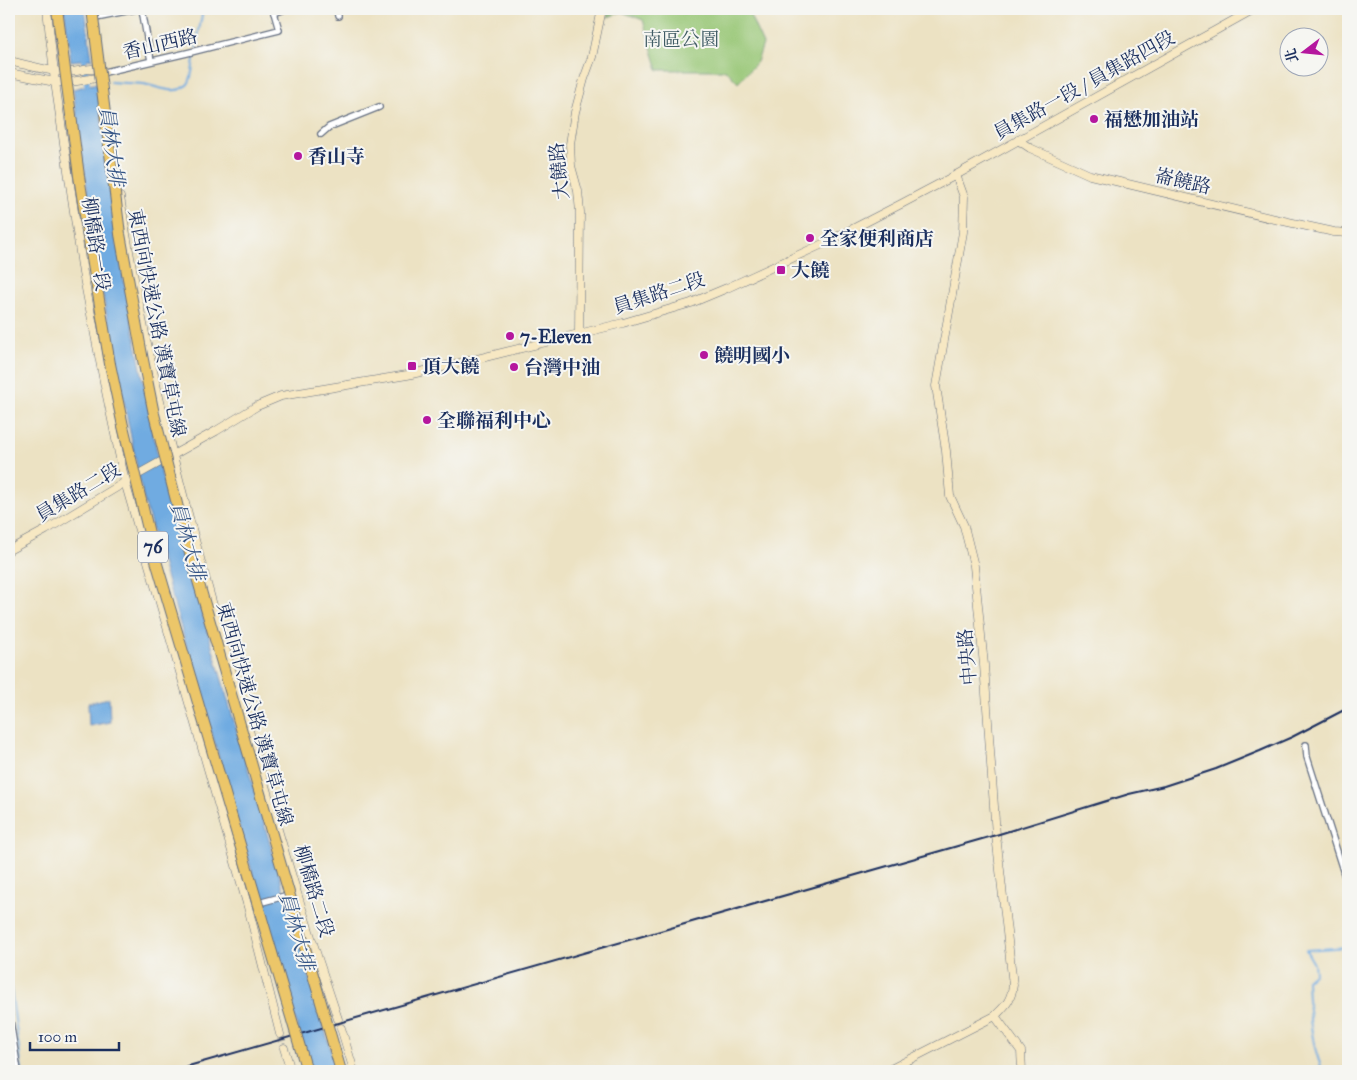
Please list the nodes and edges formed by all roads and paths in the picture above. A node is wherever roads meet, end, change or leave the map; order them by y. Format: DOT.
graph roads {
  1 [pos="47,9"];
  2 [pos="58,9"];
  3 [pos="136,9"];
  4 [pos="142,9"];
  5 [pos="285,9"];
  6 [pos="337,9"];
  7 [pos="602,9"];
  8 [pos="1254,9"];
  9 [pos="273,11"];
  10 [pos="94,12"];
  11 [pos="338,16"];
  12 [pos="9,61"];
  13 [pos="151,61"];
  14 [pos="54,71"];
  15 [pos="105,72"];
  16 [pos="9,73"];
  17 [pos="55,82"];
  18 [pos="379,107"];
  19 [pos="321,134"];
  20 [pos="1018,140"];
  21 [pos="956,175"];
  22 [pos="1348,233"];
  23 [pos="579,334"];
  24 [pos="172,455"];
  25 [pos="125,482"];
  26 [pos="9,550"];
  27 [pos="1306,745"];
  28 [pos="1348,886"];
  29 [pos="291,896"];
  30 [pos="248,907"];
  31 [pos="267,933"];
  32 [pos="9,1015"];
  33 [pos="995,1016"];
  34 [pos="338,1019"];
  35 [pos="341,1028"];
  36 [pos="280,1034"];
  37 [pos="11,1041"];
  38 [pos="284,1048"];
  39 [pos="18,1071"];
  40 [pos="291,1071"];
  41 [pos="301,1071"];
  42 [pos="307,1071"];
  43 [pos="341,1071"];
  44 [pos="348,1071"];
  45 [pos="354,1071"];
  46 [pos="887,1071"];
  47 [pos="1022,1071"];
  1 -- 14 [label="main road, 柳橋路一段"];
  2 -- 31 [label="highway, 76, bridge"];
  3 -- 10 [label="street"];
  4 -- 13 [label="street"];
  5 -- 9 [label="street"];
  6 -- 11 [label="street"];
  7 -- 23 [label="main road, 大饒路"];
  8 -- 20 [label="main road, 員集路一段 / 員集路四段"];
  9 -- 13 [label="street, 香山西路"];
  10 -- 15 [label="main road, 柳橋路一段"];
  10 -- 29 [label="highway, 東西向快速公路 漢寶草屯線 / 76, bridge"];
  12 -- 14 [label="main road"];
  13 -- 15 [label="street, 香山西路"];
  14 -- 15 [label="main road"];
  14 -- 17 [label="main road, 柳橋路一段"];
  15 -- 17 [label="main road"];
  15 -- 24 [label="main road, 柳橋路一段"];
  16 -- 17 [label="main road"];
  17 -- 25 [label="main road, 柳橋路一段"];
  18 -- 19 [label="street"];
  20 -- 21 [label="main road, 員集路一段 / 員集路四段"];
  20 -- 22 [label="main road, 崙饒路"];
  21 -- 23 [label="main road, 員集路二段"];
  21 -- 33 [label="main road, 中央路"];
  23 -- 24 [label="main road, 員集路二段"];
  24 -- 25 [label="main road, 員集路二段"];
  24 -- 29 [label="main road, 柳橋路二段"];
  25 -- 26 [label="main road, 員集路二段"];
  25 -- 30 [label="main road"];
  27 -- 28 [label="street"];
  29 -- 30 [label="street"];
  29 -- 34 [label="main road, 柳橋路二段"];
  29 -- 43 [label="highway, 東西向快速公路 漢寶草屯線 / 76, bridge"];
  29 -- 44 [label="highway"];
  30 -- 36 [label="main road"];
  31 -- 41 [label="highway, bridge"];
  31 -- 42 [label="highway, 76, bridge"];
  32 -- 37 [label="street"];
  33 -- 46 [label="main road, 中央路"];
  33 -- 47 [label="main road"];
  35 -- 45 [label="main road"];
  37 -- 39 [label="street"];
  38 -- 40 [label="main road"];
}
